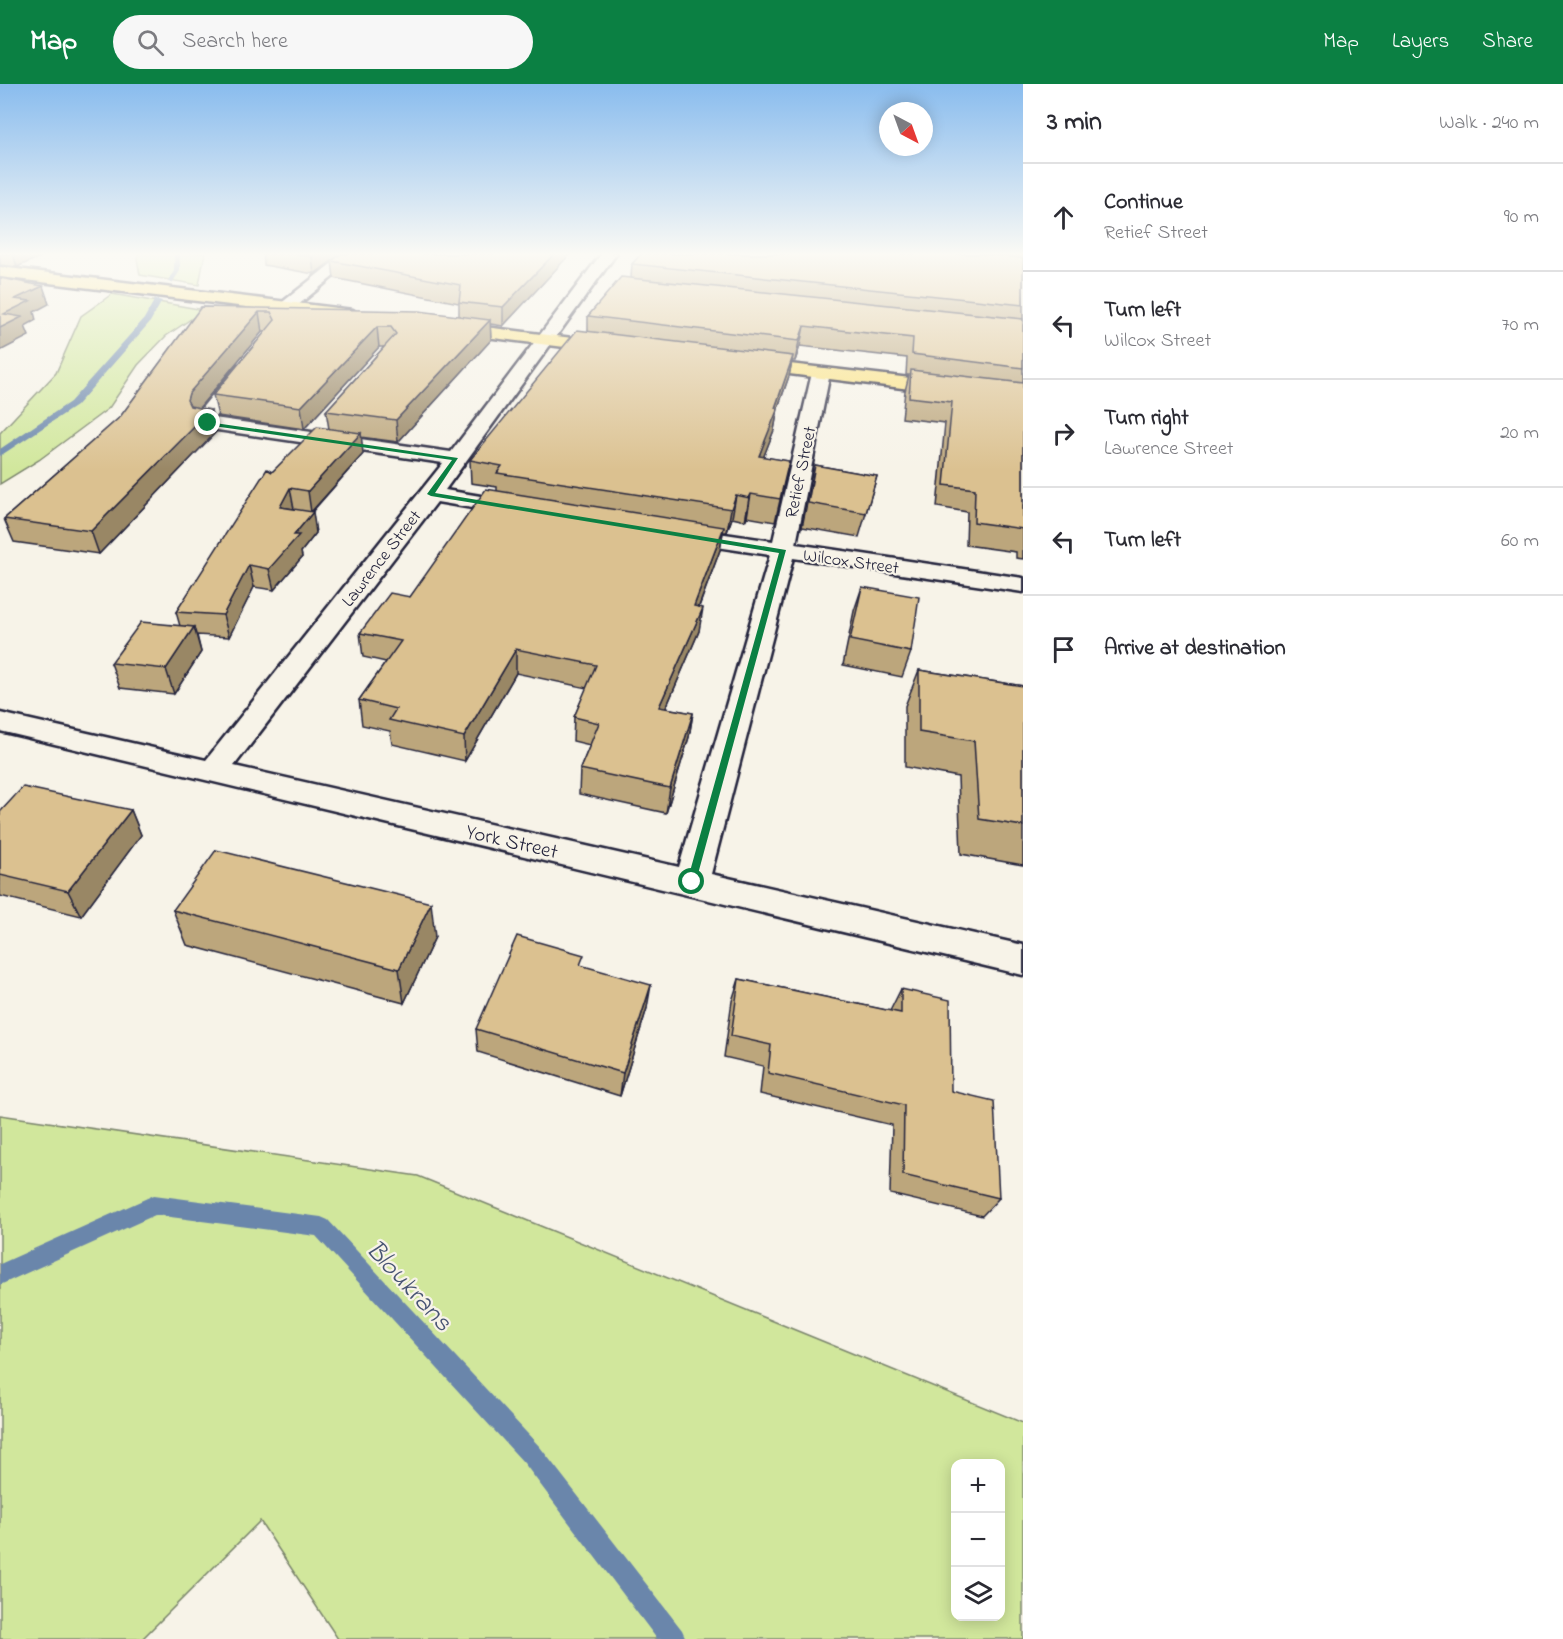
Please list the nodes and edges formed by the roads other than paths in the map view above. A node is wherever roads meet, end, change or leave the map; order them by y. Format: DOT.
graph roads {
  1 [pos="438,326"];
  2 [pos="555,326"];
  3 [pos="544,339"];
  4 [pos="624,349"];
  5 [pos="253,356"];
  6 [pos="728,362"];
  7 [pos="821,374"];
  8 [pos="1023,397"];
  9 [pos="325,421"];
  10 [pos="310,438"];
  11 [pos="456,459"];
  12 [pos="431,494"];
  13 [pos="536,511"];
  14 [pos="654,530"];
  15 [pos="783,551"];
  16 [pos="1023,585"];
  17 [pos="0,722"];
  18 [pos="213,772"];
  19 [pos="692,882"];
  20 [pos="1023,960"];
  1 -- 3 [label="main road"];
  2 -- 3 [label="street, Lawrence Street"];
  3 -- 4 [label="main road"];
  3 -- 11 [label="street, Lawrence Street"];
  5 -- 10 [label="street"];
  6 -- 7 [label="main road"];
  7 -- 8 [label="main road"];
  7 -- 15 [label="street, Retief Street"];
  9 -- 10 [label="street"];
  10 -- 11 [label="street"];
  11 -- 12 [label="street, Lawrence Street"];
  12 -- 13 [label="street"];
  12 -- 18 [label="street, Lawrence Street"];
  14 -- 15 [label="street, Wilcox Street"];
  15 -- 16 [label="street, Wilcox Street"];
  15 -- 19 [label="street, Retief Street"];
  17 -- 18 [label="street, York Street"];
  18 -- 19 [label="street, York Street"];
  19 -- 20 [label="street, York Street"];
}
